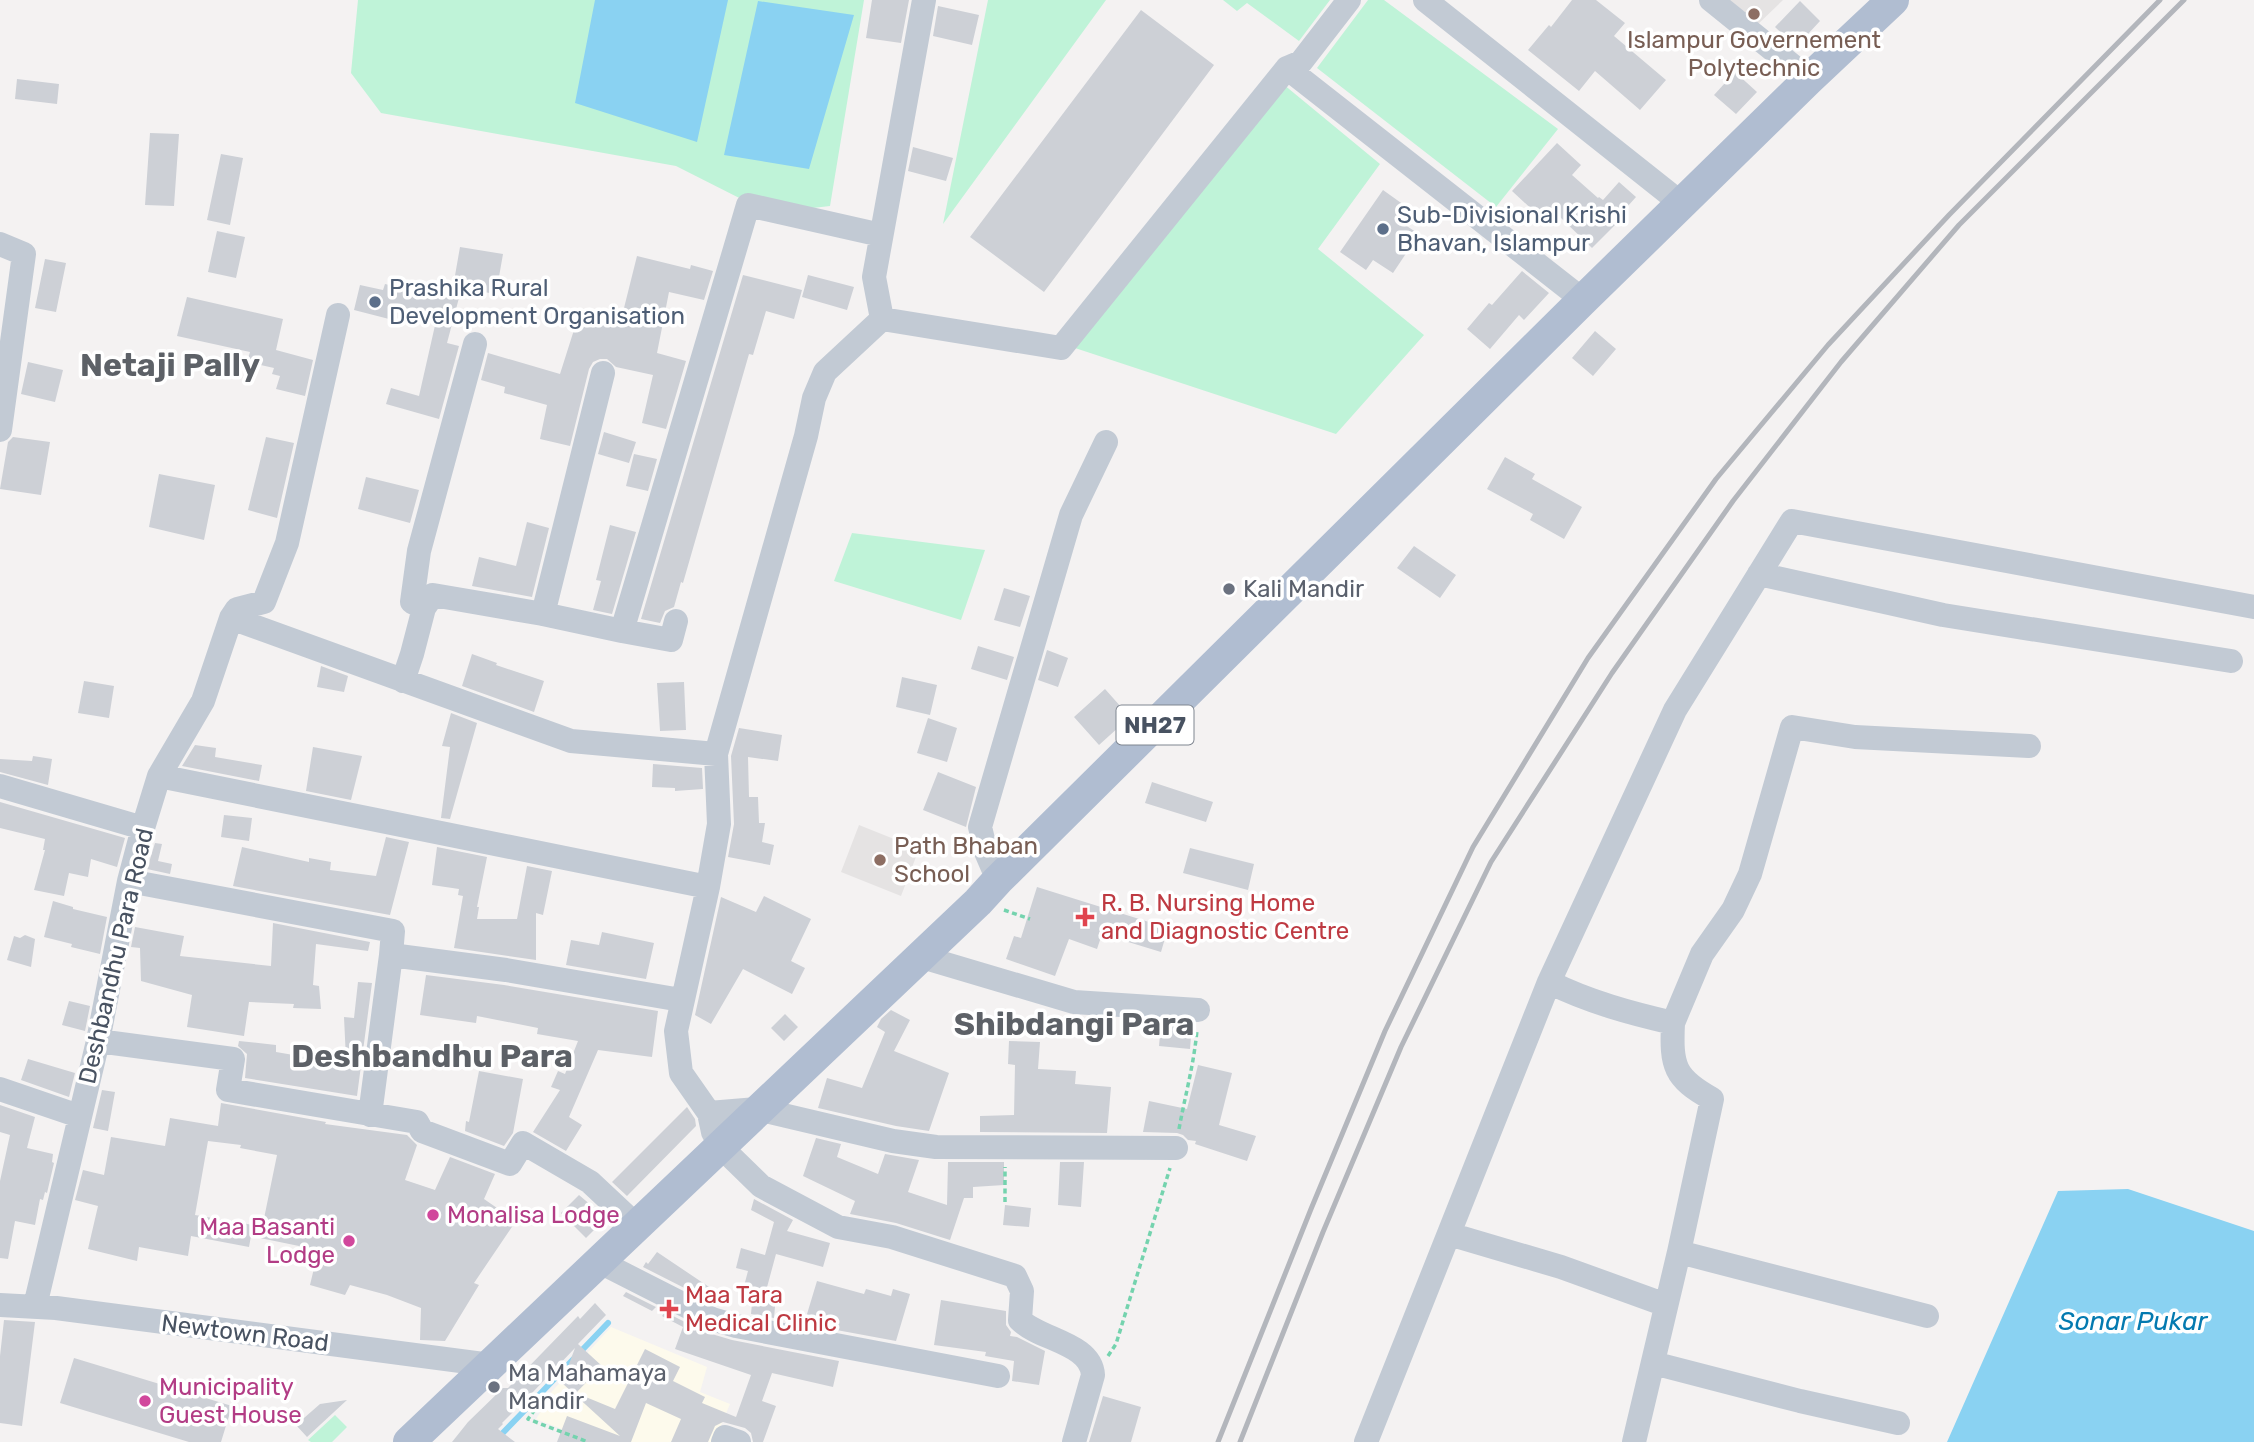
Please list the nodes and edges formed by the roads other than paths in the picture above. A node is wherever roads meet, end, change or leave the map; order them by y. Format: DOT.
graph roads {
  1 [pos="924,0"];
  2 [pos="1349,0"];
  3 [pos="1425,0"];
  4 [pos="1711,0"];
  5 [pos="1893,0"];
  6 [pos="1287,68"];
  7 [pos="1809,79"];
  8 [pos="1682,204"];
  9 [pos="881,235"];
  10 [pos="0,244"];
  11 [pos="1583,300"];
  12 [pos="338,315"];
  13 [pos="882,319"];
  14 [pos="475,344"];
  15 [pos="603,373"];
  16 [pos="0,430"];
  17 [pos="1106,442"];
  18 [pos="1759,574"];
  19 [pos="2254,607"];
  20 [pos="424,608"];
  21 [pos="543,614"];
  22 [pos="231,618"];
  23 [pos="676,621"];
  24 [pos="622,631"];
  25 [pos="2231,661"];
  26 [pos="402,681"];
  27 [pos="2029,746"];
  28 [pos="716,754"];
  29 [pos="159,776"];
  30 [pos="0,786"];
  31 [pos="143,828"];
  32 [pos="998,880"];
  33 [pos="129,881"];
  34 [pos="708,887"];
  35 [pos="391,955"];
  36 [pos="922,957"];
  37 [pos="1549,982"];
  38 [pos="681,1000"];
  39 [pos="1198,1010"];
  40 [pos="1674,1023"];
  41 [pos="98,1041"];
  42 [pos="0,1089"];
  43 [pos="757,1109"];
  44 [pos="709,1113"];
  45 [pos="370,1115"];
  46 [pos="79,1116"];
  47 [pos="722,1147"];
  48 [pos="1176,1148"];
  49 [pos="637,1226"];
  50 [pos="1449,1234"];
  51 [pos="1679,1252"];
  52 [pos="598,1261"];
  53 [pos="0,1305"];
  54 [pos="1666,1305"];
  55 [pos="35,1306"];
  56 [pos="1927,1316"];
  57 [pos="1653,1363"];
  58 [pos="491,1365"];
  59 [pos="998,1376"];
  60 [pos="1898,1423"];
  61 [pos="409,1442"];
  62 [pos="723,1442"];
  63 [pos="739,1442"];
  64 [pos="1074,1442"];
  65 [pos="1366,1442"];
  66 [pos="1634,1442"];
  1 -- 9 [label="street"];
  2 -- 6 [label="street"];
  3 -- 8 [label="street"];
  4 -- 7 [label="street"];
  5 -- 7 [label="main road, NH27"];
  6 -- 11 [label="street"];
  6 -- 13 [label="street"];
  7 -- 8 [label="main road, NH27"];
  8 -- 11 [label="main road, NH27"];
  9 -- 13 [label="street"];
  9 -- 24 [label="street"];
  10 -- 16 [label="street"];
  11 -- 32 [label="main road, NH27"];
  12 -- 22 [label="street"];
  13 -- 28 [label="street"];
  14 -- 20 [label="street"];
  15 -- 21 [label="street"];
  17 -- 32 [label="street"];
  18 -- 19 [label="street"];
  18 -- 25 [label="street"];
  18 -- 37 [label="street"];
  20 -- 21 [label="street"];
  20 -- 26 [label="street"];
  21 -- 24 [label="street"];
  22 -- 26 [label="street"];
  22 -- 29 [label="street, Deshbandhu Para Road"];
  23 -- 24 [label="street"];
  26 -- 28 [label="street"];
  27 -- 40 [label="street"];
  28 -- 34 [label="street"];
  29 -- 31 [label="street, Deshbandhu Para Road"];
  29 -- 34 [label="street"];
  30 -- 31 [label="street"];
  31 -- 33 [label="street, Deshbandhu Para Road"];
  32 -- 36 [label="main road, NH27"];
  33 -- 35 [label="street"];
  33 -- 41 [label="street, Deshbandhu Para Road"];
  34 -- 38 [label="street"];
  35 -- 38 [label="street"];
  35 -- 45 [label="street"];
  36 -- 39 [label="street"];
  36 -- 43 [label="main road, NH27"];
  37 -- 40 [label="street"];
  37 -- 50 [label="street"];
  38 -- 44 [label="street"];
  40 -- 51 [label="street"];
  41 -- 45 [label="street"];
  41 -- 46 [label="street, Deshbandhu Para Road"];
  42 -- 46 [label="street"];
  43 -- 44 [label="street"];
  43 -- 47 [label="main road, NH27"];
  43 -- 48 [label="street"];
  44 -- 47 [label="street"];
  45 -- 49 [label="street"];
  46 -- 55 [label="street, Deshbandhu Para Road"];
  47 -- 49 [label="main road, NH27"];
  47 -- 64 [label="street"];
  49 -- 52 [label="main road, NH27"];
  50 -- 54 [label="street"];
  50 -- 65 [label="street"];
  51 -- 54 [label="street"];
  51 -- 56 [label="street"];
  52 -- 58 [label="main road, NH27"];
  52 -- 59 [label="street"];
  53 -- 55 [label="street, Newtown Road"];
  54 -- 57 [label="street"];
  55 -- 58 [label="street, Newtown Road"];
  57 -- 60 [label="street"];
  57 -- 66 [label="street"];
  58 -- 61 [label="main road, NH27"];
  62 -- 63 [label="street"];
}
